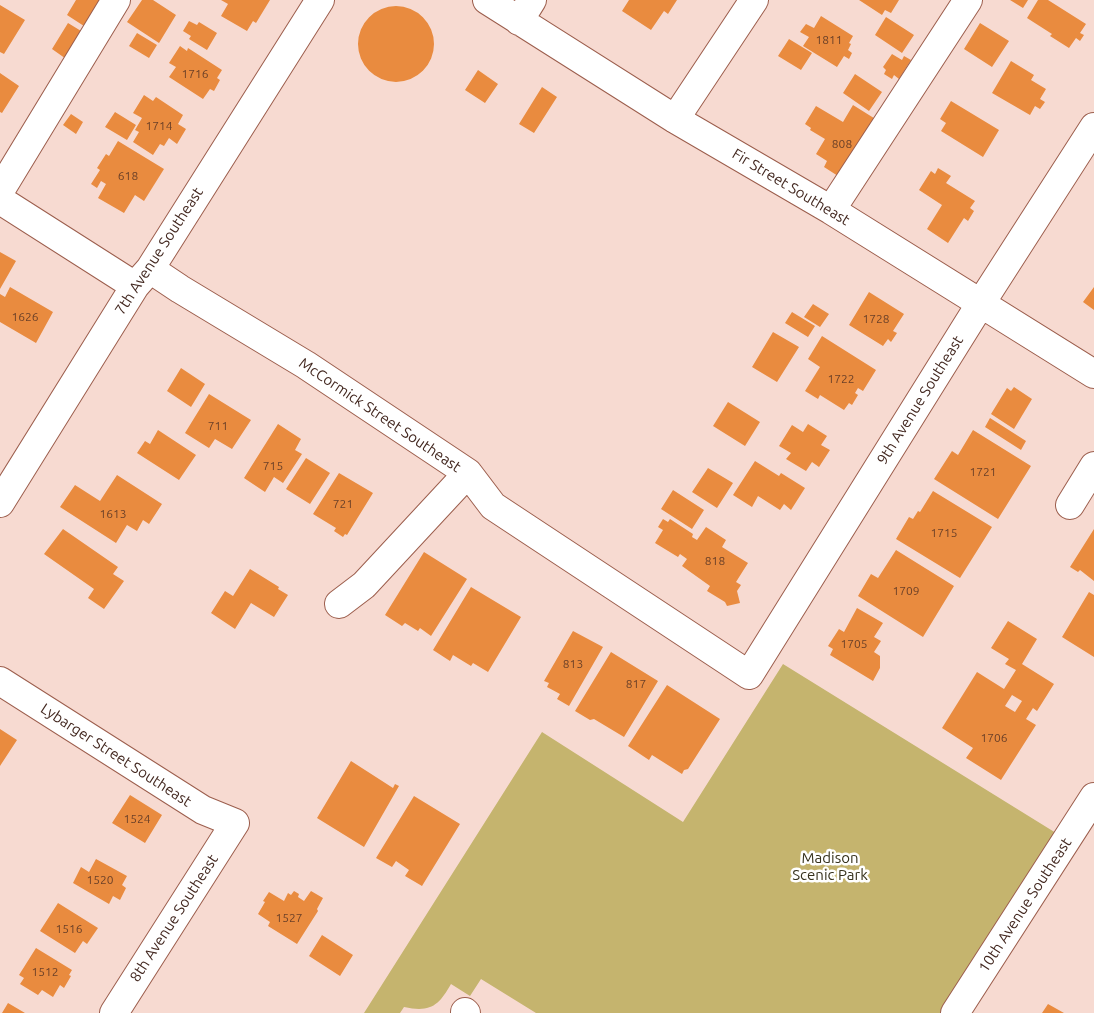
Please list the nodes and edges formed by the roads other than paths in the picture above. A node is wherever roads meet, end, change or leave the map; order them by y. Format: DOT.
graph roads {
  1 [pos="116,0"];
  2 [pos="320,0"];
  3 [pos="487,0"];
  4 [pos="754,0"];
  5 [pos="968,0"];
  6 [pos="525,10"];
  7 [pos="675,119"];
  8 [pos="1094,127"];
  9 [pos="0,191"];
  10 [pos="0,200"];
  11 [pos="831,210"];
  12 [pos="142,277"];
  13 [pos="981,303"];
  14 [pos="1094,374"];
  15 [pos="1094,466"];
  16 [pos="468,474"];
  17 [pos="0,503"];
  18 [pos="1070,505"];
  19 [pos="339,604"];
  20 [pos="749,675"];
  21 [pos="0,681"];
  22 [pos="1094,796"];
  23 [pos="234,823"];
  24 [pos="114,1013"];
  25 [pos="955,1013"];
  1 -- 9 [label="street"];
  2 -- 12 [label="street, 7th Avenue Southeast"];
  3 -- 6 [label="street, Fir Street Southeast"];
  4 -- 7 [label="street"];
  5 -- 11 [label="street"];
  6 -- 7 [label="street, Fir Street Southeast"];
  7 -- 11 [label="street, Fir Street Southeast"];
  8 -- 13 [label="street, 9th Avenue Southeast"];
  10 -- 12 [label="street, McCormick Street Southeast"];
  11 -- 13 [label="street, Fir Street Southeast"];
  12 -- 16 [label="street, McCormick Street Southeast"];
  12 -- 17 [label="street, 7th Avenue Southeast"];
  13 -- 14 [label="street, Fir Street Southeast"];
  13 -- 20 [label="street, 9th Avenue Southeast"];
  15 -- 18 [label="street"];
  16 -- 19 [label="street"];
  16 -- 20 [label="street, McCormick Street Southeast"];
  21 -- 23 [label="street, Lybarger Street Southeast"];
  22 -- 25 [label="street, 10th Avenue Southeast"];
  23 -- 24 [label="street, 8th Avenue Southeast"];
}
